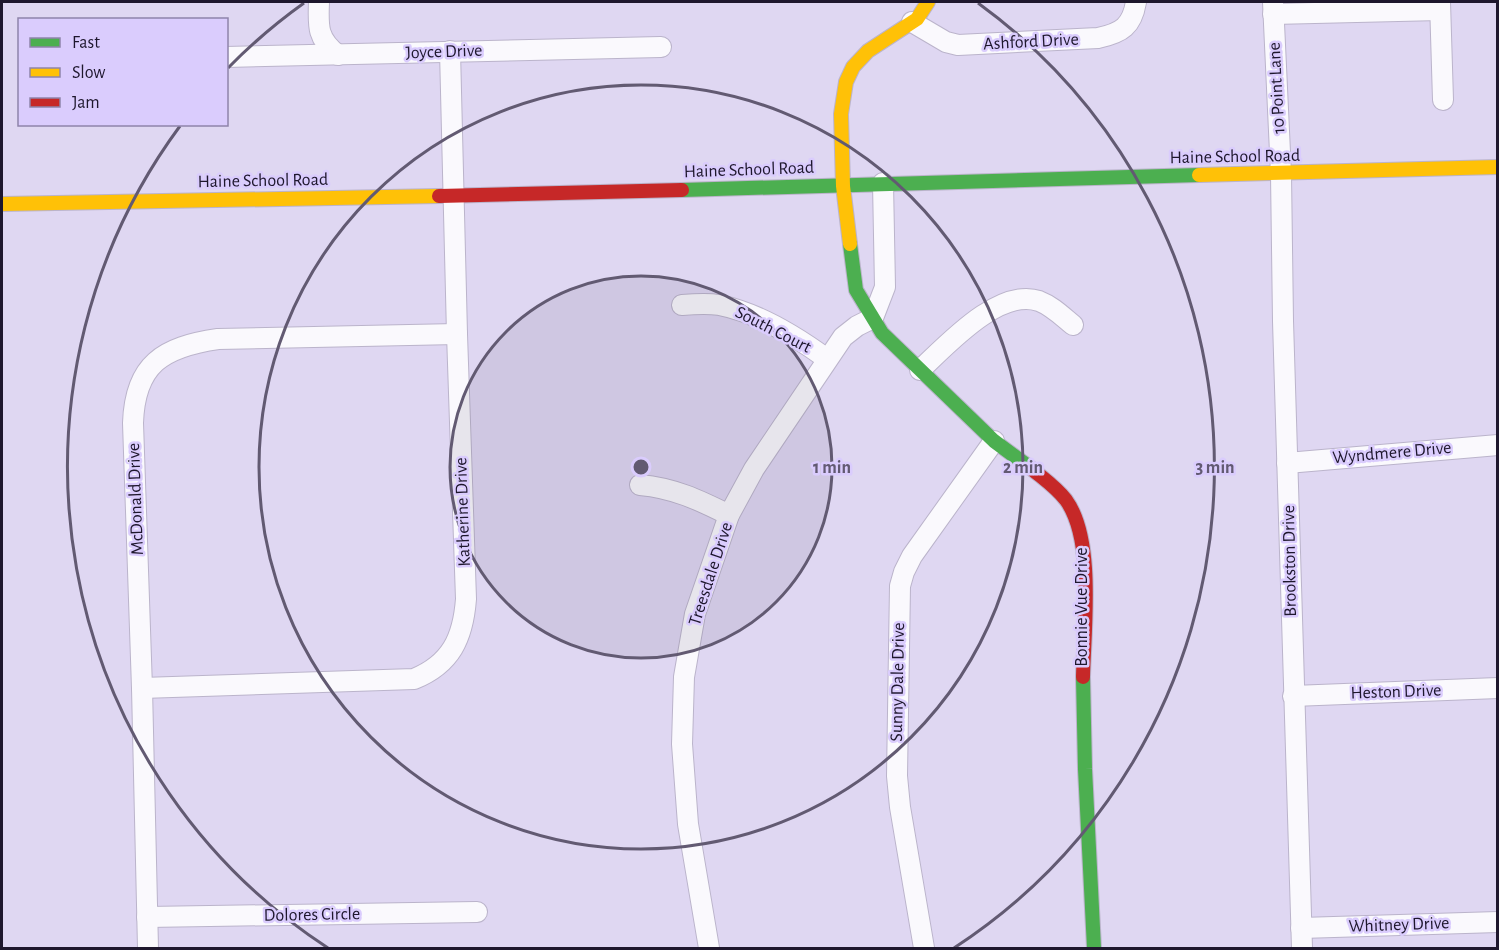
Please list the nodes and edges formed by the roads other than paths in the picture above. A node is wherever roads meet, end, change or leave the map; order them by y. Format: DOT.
graph roads {
  1 [pos="319,2"];
  2 [pos="928,2"];
  3 [pos="1136,2"];
  4 [pos="1440,6"];
  5 [pos="1273,8"];
  6 [pos="912,22"];
  7 [pos="661,47"];
  8 [pos="450,51"];
  9 [pos="338,55"];
  10 [pos="228,57"];
  11 [pos="1443,100"];
  12 [pos="1497,167"];
  13 [pos="1281,174"];
  14 [pos="883,183"];
  15 [pos="843,186"];
  16 [pos="455,196"];
  17 [pos="2,204"];
  18 [pos="682,305"];
  19 [pos="873,318"];
  20 [pos="1073,325"];
  21 [pos="457,334"];
  22 [pos="827,359"];
  23 [pos="920,370"];
  24 [pos="994,441"];
  25 [pos="1497,445"];
  26 [pos="1287,463"];
  27 [pos="640,485"];
  28 [pos="729,515"];
  29 [pos="142,688"];
  30 [pos="1497,688"];
  31 [pos="1293,696"];
  32 [pos="477,912"];
  33 [pos="147,917"];
  34 [pos="1497,922"];
  35 [pos="1301,928"];
  36 [pos="148,948"];
  37 [pos="709,948"];
  38 [pos="924,948"];
  39 [pos="1094,948"];
  40 [pos="1302,948"];
  1 -- 9 [label="street"];
  2 -- 6 [label="street"];
  3 -- 6 [label="street, Ashford Drive"];
  4 -- 5 [label="street"];
  4 -- 11 [label="street"];
  5 -- 13 [label="street, 10 Point Lane"];
  6 -- 15 [label="street"];
  7 -- 8 [label="street, Joyce Drive"];
  8 -- 9 [label="street, Joyce Drive"];
  8 -- 16 [label="street, Katherine Drive"];
  9 -- 10 [label="street, Joyce Drive"];
  12 -- 13 [label="street, Haine School Road"];
  13 -- 14 [label="street, Haine School Road"];
  13 -- 26 [label="street, Brookston Drive"];
  14 -- 15 [label="street, Haine School Road"];
  14 -- 19 [label="street"];
  15 -- 16 [label="street, Haine School Road"];
  15 -- 19 [label="street, Bonnie Vue Drive"];
  16 -- 17 [label="street, Haine School Road"];
  16 -- 21 [label="street, Katherine Drive"];
  18 -- 22 [label="street, South Court"];
  19 -- 22 [label="street, Treesdale Drive"];
  19 -- 23 [label="street, Bonnie Vue Drive"];
  20 -- 23 [label="street"];
  21 -- 29 [label="street, McDonald Drive"];
  21 -- 29 [label="street, Katherine Drive"];
  22 -- 28 [label="street, Treesdale Drive"];
  23 -- 24 [label="street, Bonnie Vue Drive"];
  24 -- 38 [label="street, Sunny Dale Drive"];
  24 -- 39 [label="street, Bonnie Vue Drive"];
  25 -- 26 [label="street, Wyndmere Drive"];
  26 -- 31 [label="street, Brookston Drive"];
  27 -- 28 [label="street"];
  28 -- 37 [label="street, Treesdale Drive"];
  29 -- 33 [label="street, McDonald Drive"];
  30 -- 31 [label="street, Heston Drive"];
  31 -- 35 [label="street, Brookston Drive"];
  32 -- 33 [label="street, Dolores Circle"];
  33 -- 36 [label="street, McDonald Drive"];
  34 -- 35 [label="street, Whitney Drive"];
  35 -- 40 [label="street, Brookston Drive"];
}
